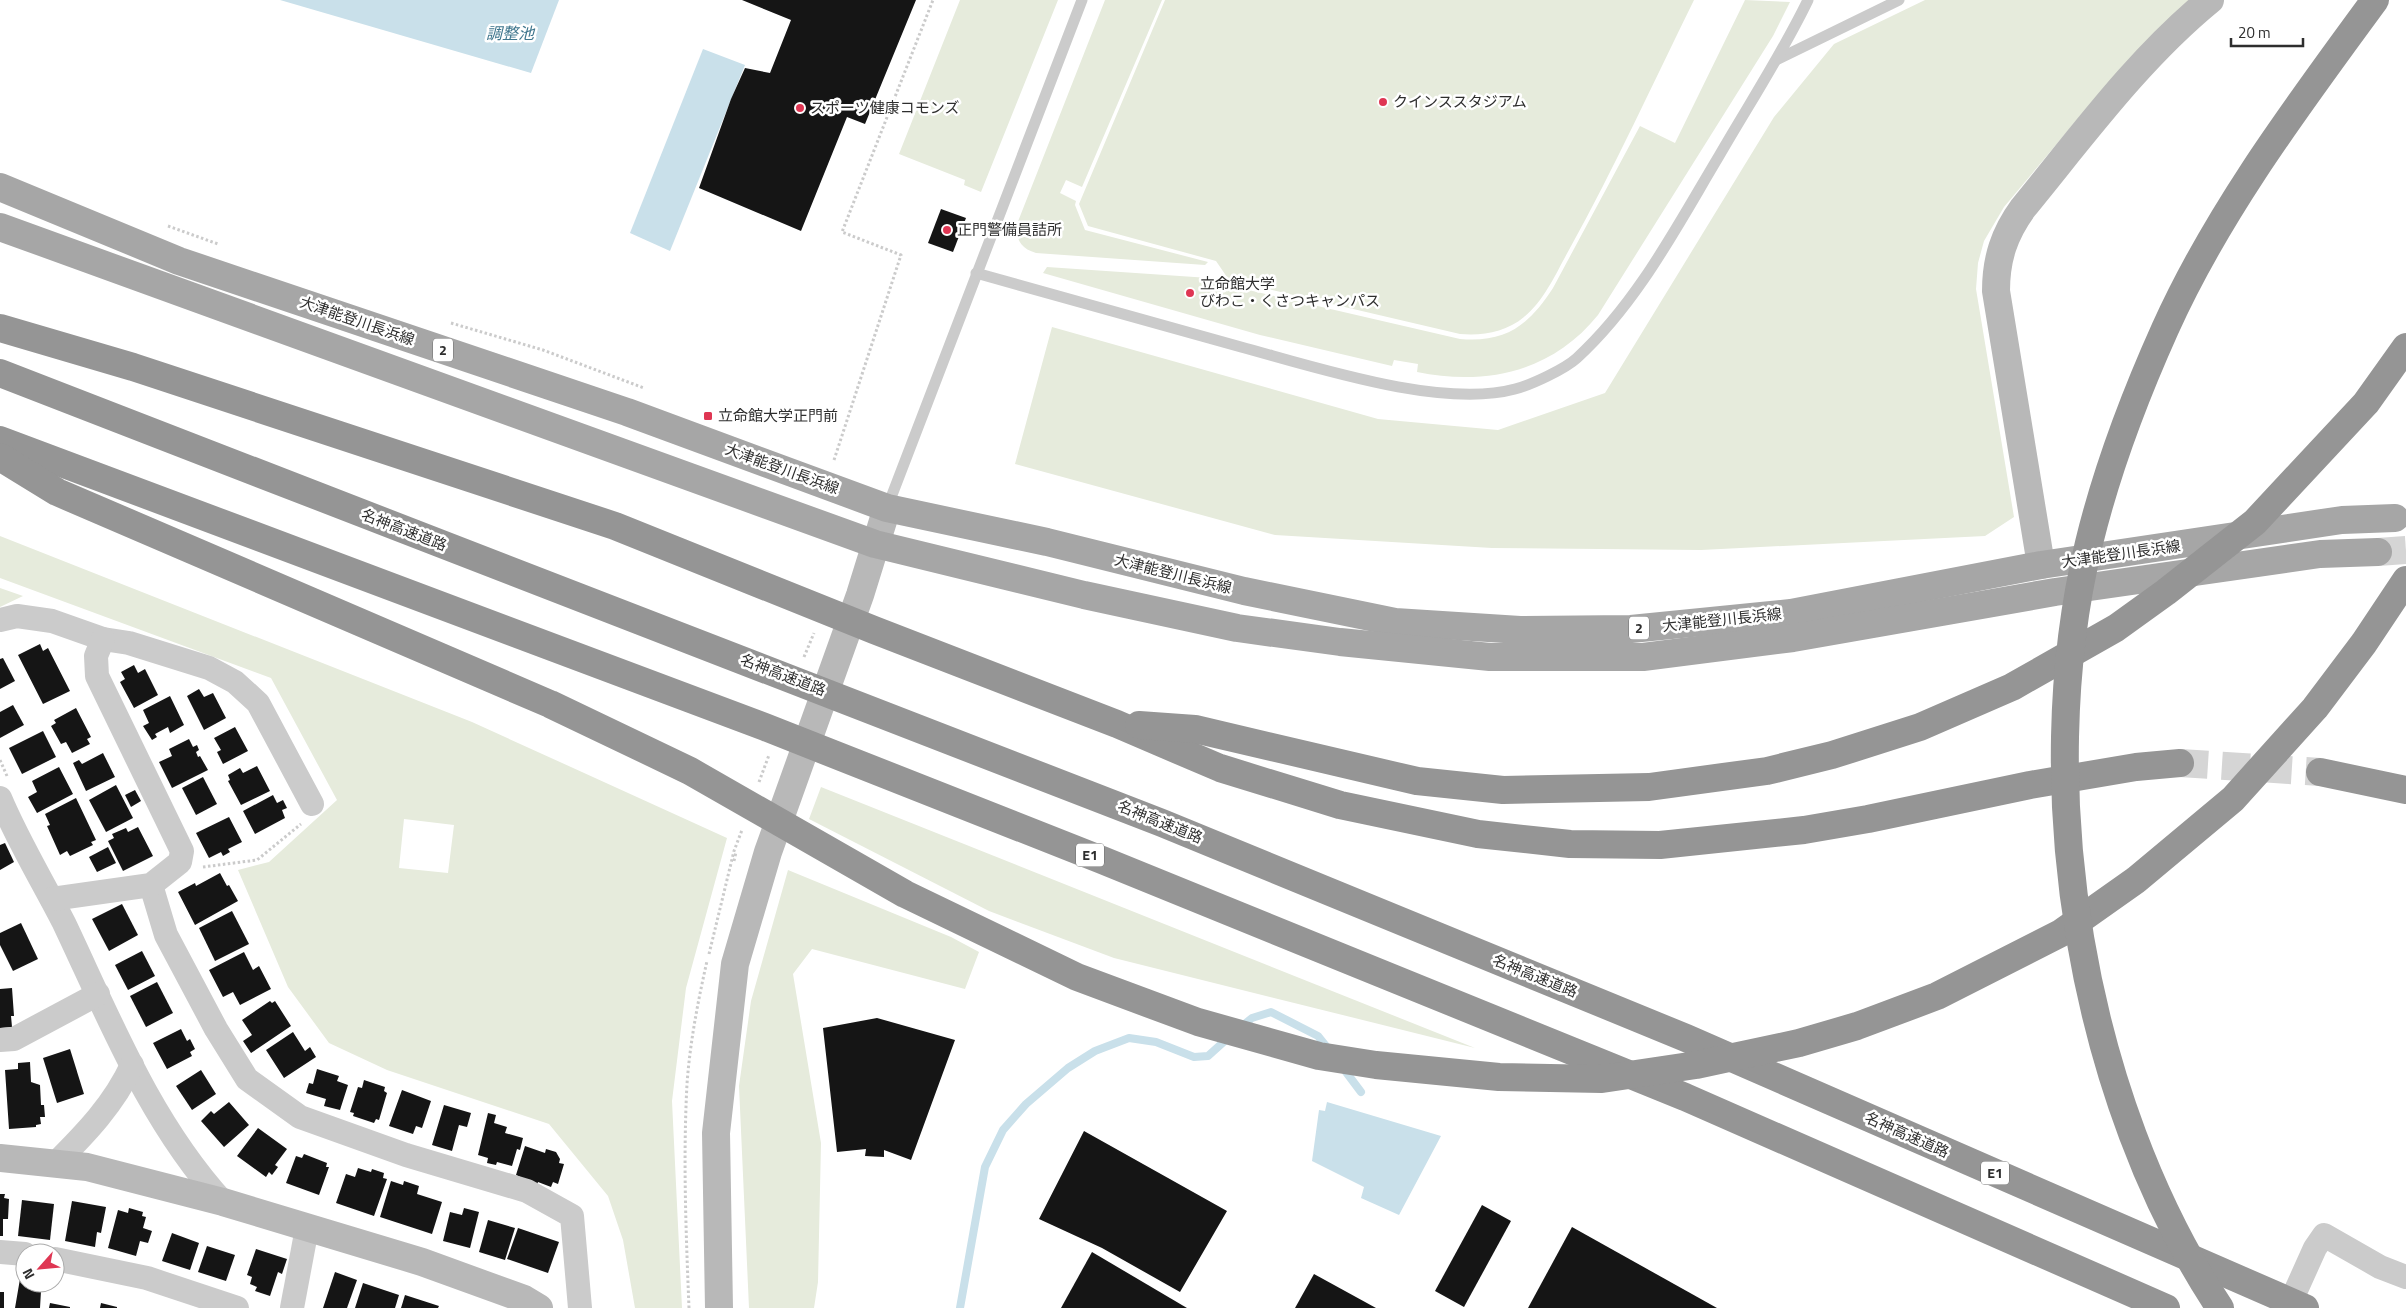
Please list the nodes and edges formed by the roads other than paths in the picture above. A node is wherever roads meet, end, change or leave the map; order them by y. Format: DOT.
graph roads {
  1 [pos="1082,0"];
  2 [pos="1808,0"];
  3 [pos="1899,0"];
  4 [pos="2210,0"];
  5 [pos="2375,0"];
  6 [pos="1778,59"];
  7 [pos="0,188"];
  8 [pos="0,227"];
  9 [pos="976,273"];
  10 [pos="0,328"];
  11 [pos="2406,348"];
  12 [pos="0,373"];
  13 [pos="0,440"];
  14 [pos="0,457"];
  15 [pos="888,508"];
  16 [pos="2395,518"];
  17 [pos="876,544"];
  18 [pos="2378,552"];
  19 [pos="2040,566"];
  20 [pos="2406,580"];
  21 [pos="0,620"];
  22 [pos="103,639"];
  23 [pos="1117,724"];
  24 [pos="2180,763"];
  25 [pos="2320,772"];
  26 [pos="2406,790"];
  27 [pos="0,798"];
  28 [pos="312,804"];
  29 [pos="150,885"];
  30 [pos="52,899"];
  31 [pos="98,994"];
  32 [pos="0,1040"];
  33 [pos="132,1065"];
  34 [pos="1685,1097"];
  35 [pos="0,1158"];
  36 [pos="56,1163"];
  37 [pos="223,1202"];
  38 [pos="307,1228"];
  39 [pos="0,1252"];
  40 [pos="15,1253"];
  41 [pos="65,1261"];
  42 [pos="2406,1277"];
  43 [pos="237,1308"];
  44 [pos="292,1308"];
  45 [pos="539,1308"];
  46 [pos="580,1308"];
  47 [pos="719,1308"];
  48 [pos="2121,1308"];
  49 [pos="2166,1308"];
  50 [pos="2220,1308"];
  51 [pos="2288,1308"];
  52 [pos="2305,1308"];
  1 -- 9 [label="lane"];
  2 -- 6 [label="lane"];
  3 -- 6 [label="lane"];
  4 -- 19 [label="street"];
  5 -- 50 [label="highway"];
  6 -- 9 [label="lane"];
  7 -- 15 [label="main road, 大津能登川長浜線 / 2"];
  8 -- 17 [label="main road, 大津能登川長浜線 / 2"];
  9 -- 15 [label="lane"];
  10 -- 23 [label="highway"];
  11 -- 23 [label="highway"];
  12 -- 52 [label="highway, 名神高速道路 / E1"];
  13 -- 34 [label="highway, E1"];
  14 -- 20 [label="highway"];
  15 -- 17 [label="street"];
  15 -- 19 [label="main road, 大津能登川長浜線 / 2"];
  16 -- 19 [label="main road, 大津能登川長浜線 / 2"];
  17 -- 18 [label="main road, 大津能登川長浜線 / 2"];
  17 -- 47 [label="street"];
  21 -- 22 [label="street"];
  22 -- 28 [label="street"];
  22 -- 29 [label="street"];
  23 -- 24 [label="highway"];
  25 -- 26 [label="highway"];
  27 -- 30 [label="street"];
  29 -- 30 [label="street"];
  29 -- 46 [label="street"];
  30 -- 31 [label="street"];
  31 -- 32 [label="street"];
  31 -- 33 [label="street"];
  33 -- 36 [label="street"];
  33 -- 37 [label="street"];
  34 -- 48 [label="highway"];
  34 -- 49 [label="highway, E1"];
  35 -- 36 [label="street"];
  36 -- 37 [label="street"];
  37 -- 38 [label="street"];
  38 -- 44 [label="street"];
  38 -- 45 [label="street"];
  39 -- 40 [label="street"];
  41 -- 43 [label="street"];
  42 -- 51 [label="street"];
}
